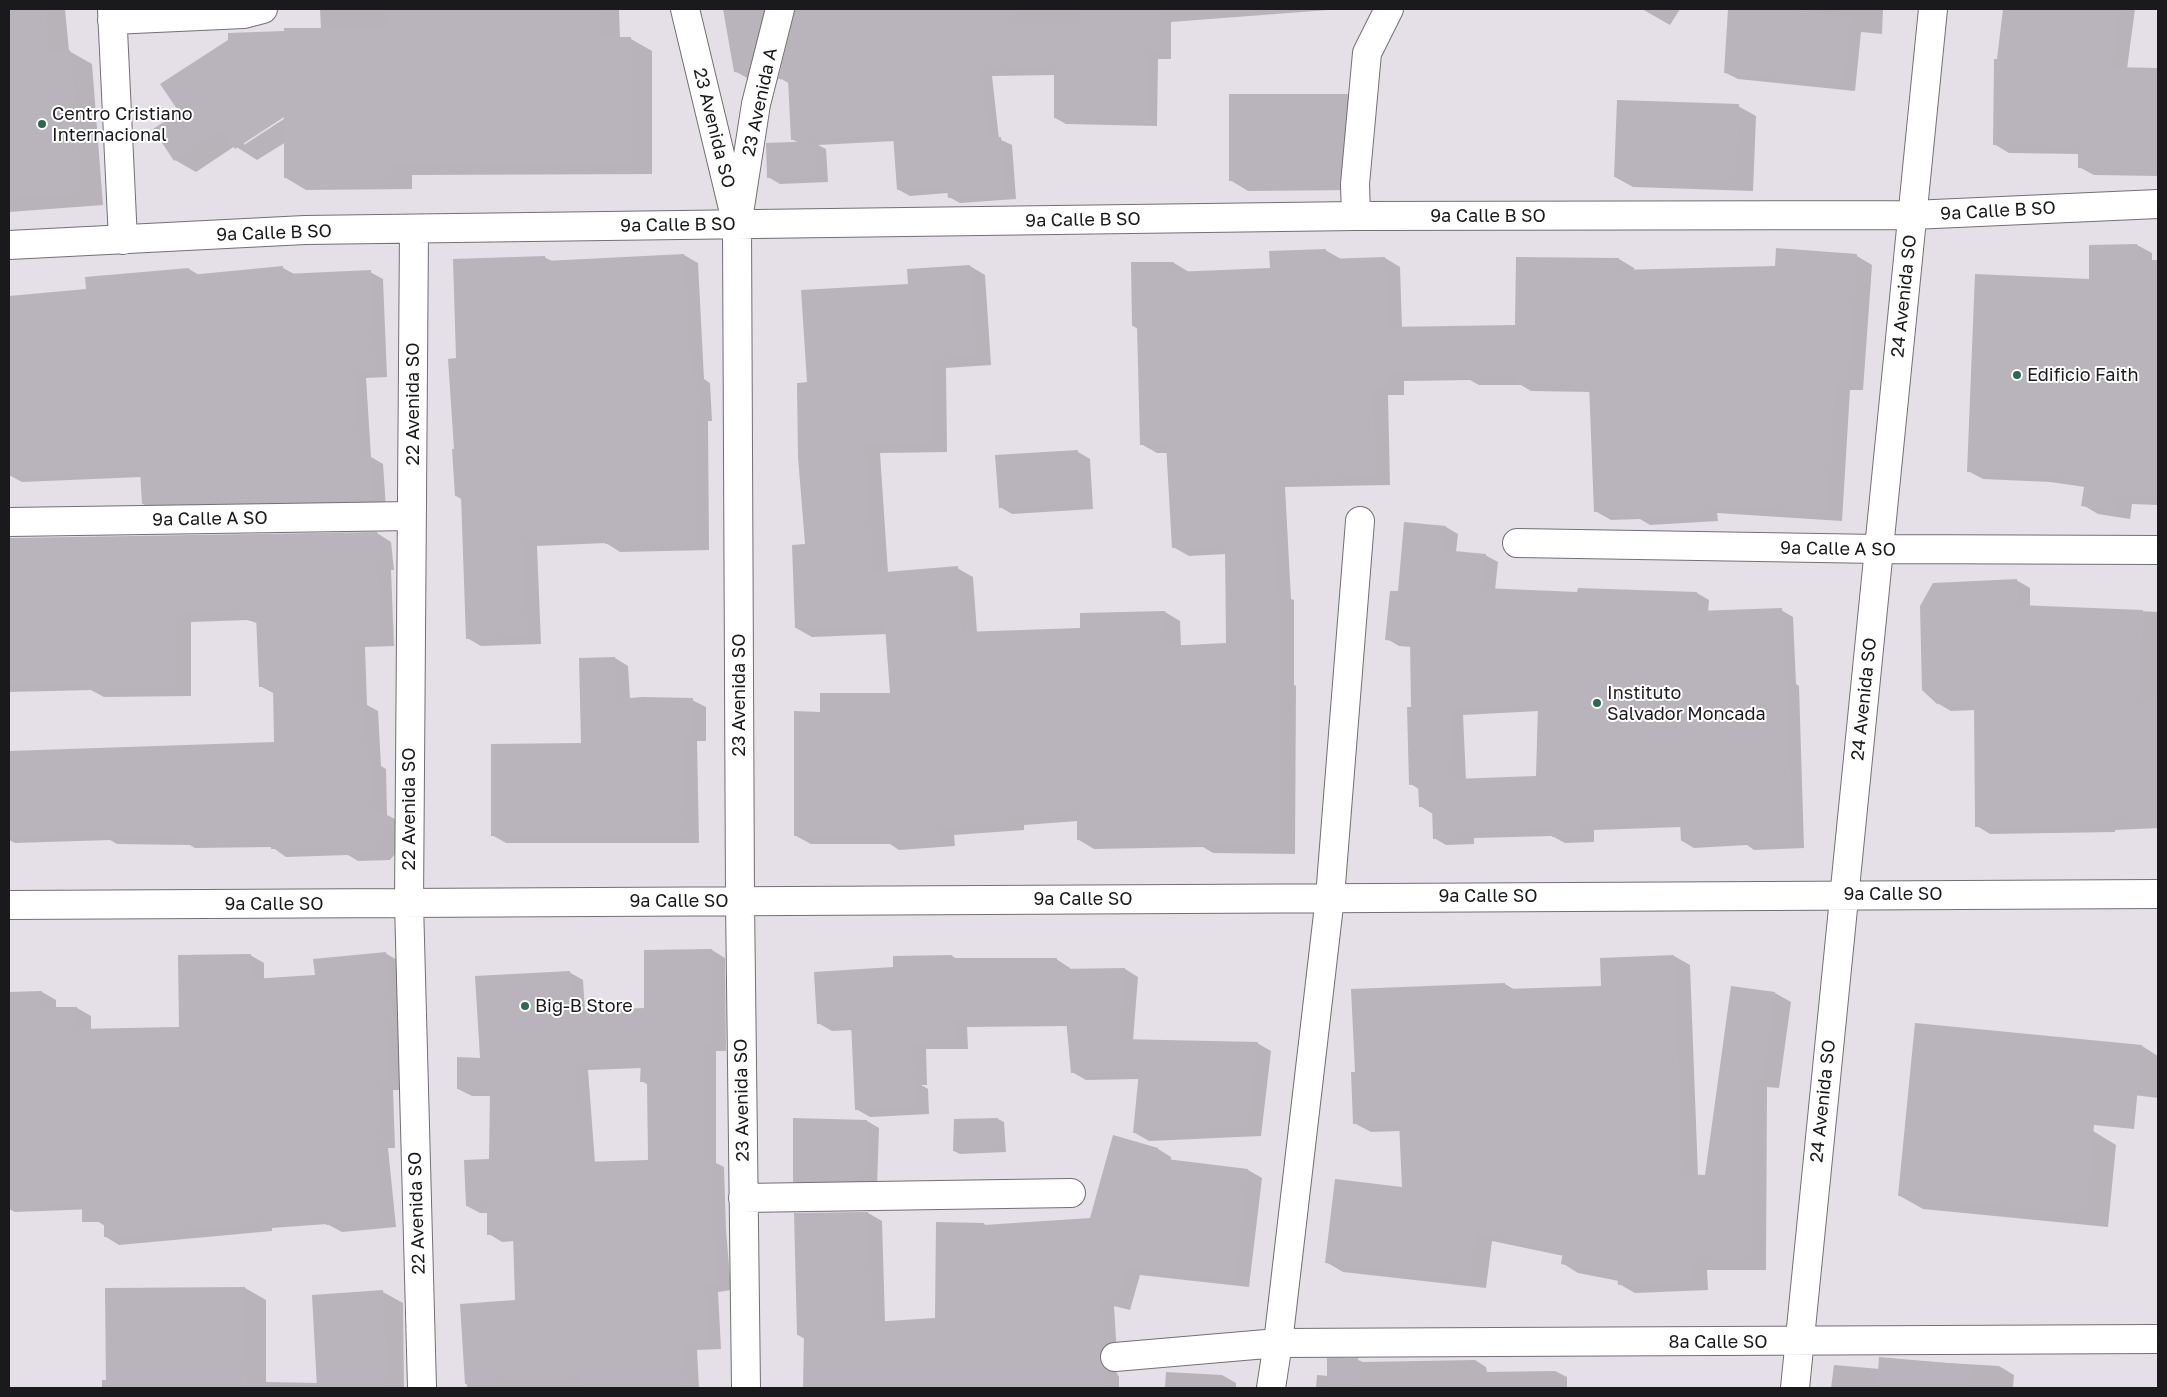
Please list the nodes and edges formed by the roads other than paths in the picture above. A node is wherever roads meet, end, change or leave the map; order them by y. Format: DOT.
graph roads {
  1 [pos="263,9"];
  2 [pos="685,9"];
  3 [pos="780,9"];
  4 [pos="1389,9"];
  5 [pos="1933,9"];
  6 [pos="112,14"];
  7 [pos="2158,204"];
  8 [pos="1912,215"];
  9 [pos="1356,216"];
  10 [pos="737,225"];
  11 [pos="414,229"];
  12 [pos="123,240"];
  13 [pos="9,245"];
  14 [pos="412,516"];
  15 [pos="1360,521"];
  16 [pos="9,522"];
  17 [pos="1517,543"];
  18 [pos="1879,549"];
  19 [pos="2158,550"];
  20 [pos="1844,894"];
  21 [pos="2158,894"];
  22 [pos="1330,897"];
  23 [pos="740,901"];
  24 [pos="409,903"];
  25 [pos="9,905"];
  26 [pos="1071,1194"];
  27 [pos="743,1198"];
  28 [pos="2158,1339"];
  29 [pos="1799,1341"];
  30 [pos="1278,1343"];
  31 [pos="1115,1357"];
  32 [pos="422,1388"];
  33 [pos="746,1388"];
  34 [pos="1271,1388"];
  35 [pos="1794,1388"];
  1 -- 6 [label="street"];
  2 -- 10 [label="street, 23 Avenida SO"];
  3 -- 10 [label="street, 23 Avenida A"];
  4 -- 9 [label="street"];
  5 -- 8 [label="street, 24 Avenida SO"];
  6 -- 12 [label="street"];
  7 -- 8 [label="street, 9a Calle B SO"];
  8 -- 9 [label="street, 9a Calle B SO"];
  8 -- 18 [label="street, 24 Avenida SO"];
  9 -- 10 [label="street, 9a Calle B SO"];
  10 -- 11 [label="street, 9a Calle B SO"];
  10 -- 23 [label="street, 23 Avenida SO"];
  11 -- 12 [label="street, 9a Calle B SO"];
  11 -- 14 [label="street, 22 Avenida SO"];
  12 -- 13 [label="street, 9a Calle B SO"];
  14 -- 16 [label="street, 9a Calle A SO"];
  14 -- 24 [label="street, 22 Avenida SO"];
  15 -- 22 [label="street"];
  17 -- 18 [label="street, 9a Calle A SO"];
  18 -- 19 [label="street, 9a Calle A SO"];
  18 -- 20 [label="street, 24 Avenida SO"];
  20 -- 21 [label="street, 9a Calle SO"];
  20 -- 22 [label="street, 9a Calle SO"];
  20 -- 29 [label="street, 24 Avenida SO"];
  22 -- 23 [label="street, 9a Calle SO"];
  22 -- 30 [label="street"];
  23 -- 24 [label="street, 9a Calle SO"];
  23 -- 27 [label="street, 23 Avenida SO"];
  24 -- 25 [label="street, 9a Calle SO"];
  24 -- 32 [label="street, 22 Avenida SO"];
  26 -- 27 [label="street"];
  27 -- 33 [label="street, 23 Avenida SO"];
  28 -- 29 [label="street, 8a Calle SO"];
  29 -- 30 [label="street, 8a Calle SO"];
  29 -- 35 [label="street, 24 Avenida SO"];
  30 -- 31 [label="street, 8a Calle SO"];
  30 -- 34 [label="street"];
}
